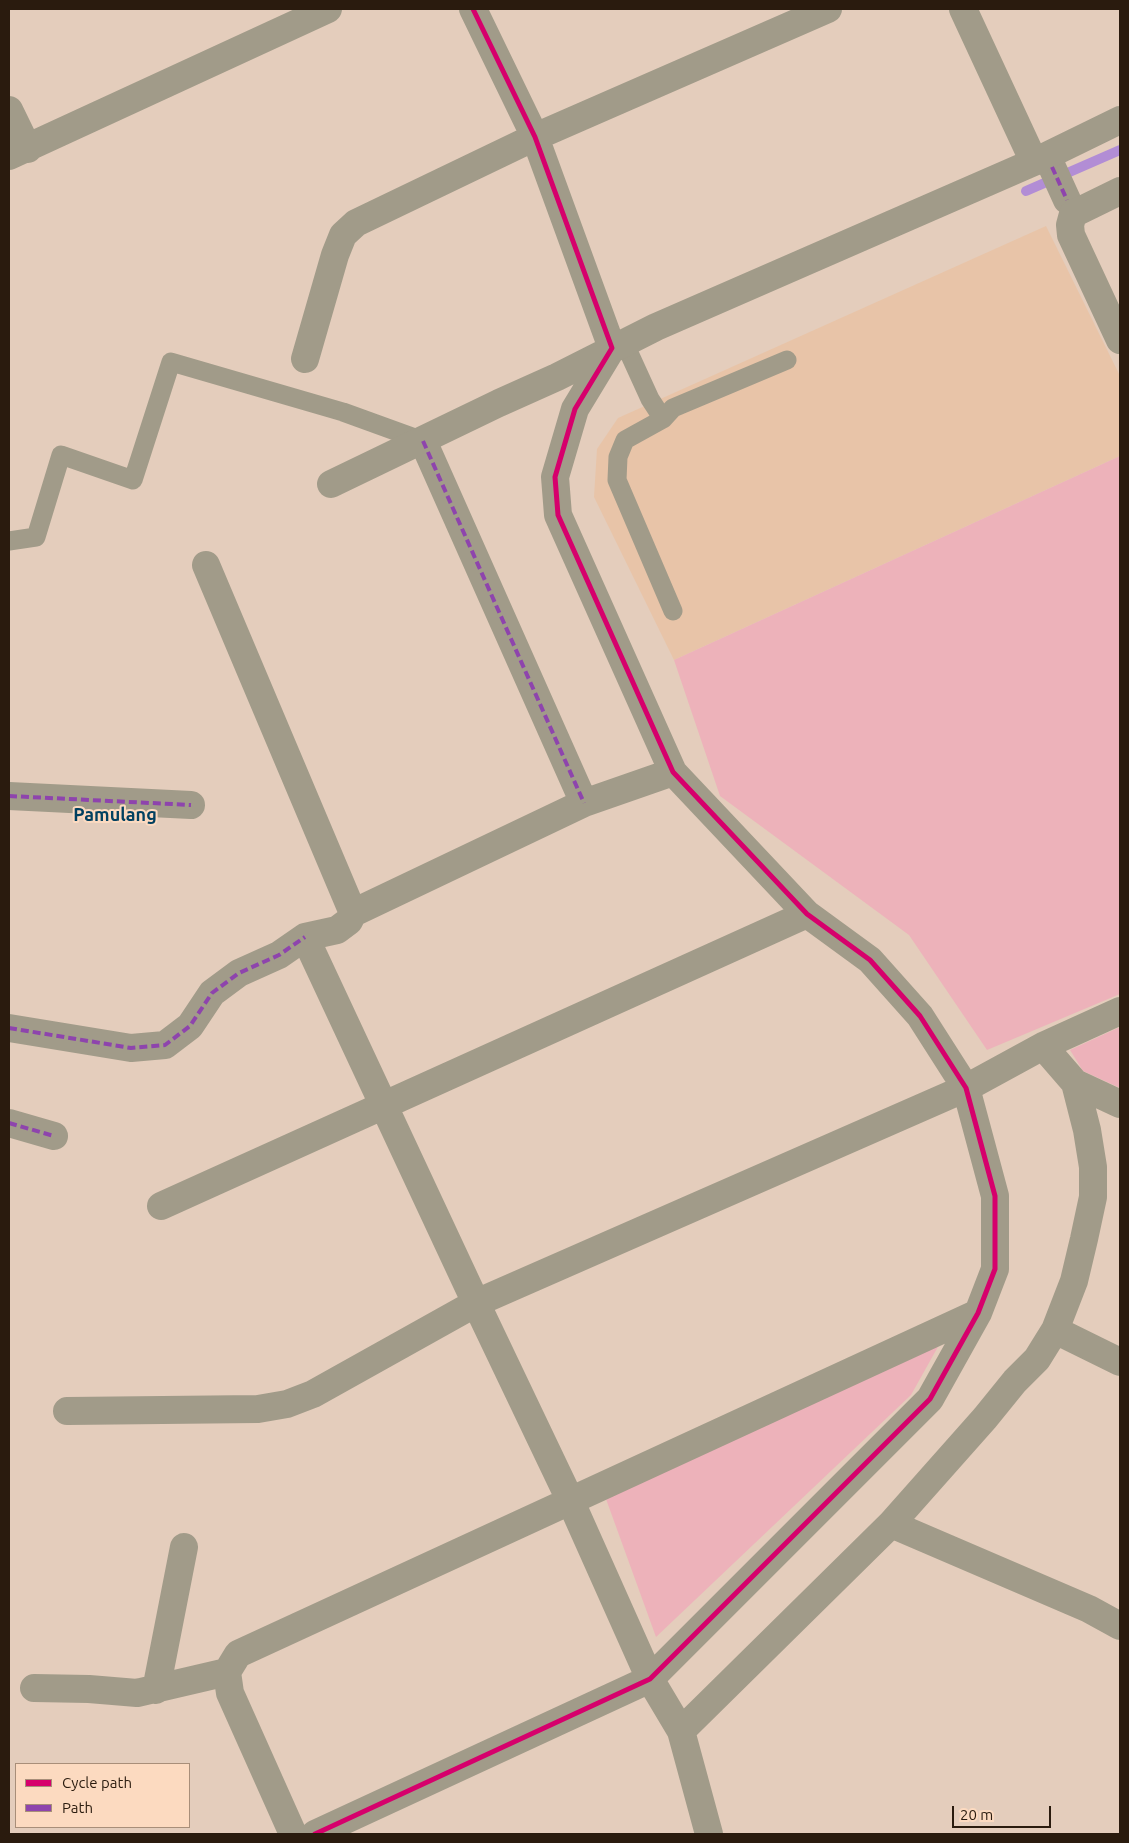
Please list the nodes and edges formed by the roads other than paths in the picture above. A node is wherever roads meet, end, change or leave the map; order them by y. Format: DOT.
graph roads {
  1 [pos="328,9"];
  2 [pos="473,9"];
  3 [pos="828,9"];
  4 [pos="963,9"];
  5 [pos="9,110"];
  6 [pos="1120,120"];
  7 [pos="535,137"];
  8 [pos="18,153"];
  9 [pos="1043,165"];
  10 [pos="1120,191"];
  11 [pos="1067,200"];
  12 [pos="1120,340"];
  13 [pos="623,352"];
  14 [pos="305,359"];
  15 [pos="786,360"];
  16 [pos="663,419"];
  17 [pos="423,441"];
  18 [pos="331,484"];
  19 [pos="9,541"];
  20 [pos="206,565"];
  21 [pos="673,611"];
  22 [pos="673,772"];
  23 [pos="9,796"];
  24 [pos="584,803"];
  25 [pos="191,806"];
  26 [pos="353,912"];
  27 [pos="807,914"];
  28 [pos="305,937"];
  29 [pos="1120,1011"];
  30 [pos="9,1028"];
  31 [pos="1043,1046"];
  32 [pos="1075,1083"];
  33 [pos="966,1088"];
  34 [pos="1120,1104"];
  35 [pos="384,1105"];
  36 [pos="9,1123"];
  37 [pos="54,1136"];
  38 [pos="161,1206"];
  39 [pos="476,1302"];
  40 [pos="978,1314"];
  41 [pos="1055,1330"];
  42 [pos="1120,1362"];
  43 [pos="67,1411"];
  44 [pos="571,1502"];
  45 [pos="892,1524"];
  46 [pos="184,1547"];
  47 [pos="1120,1626"];
  48 [pos="227,1672"];
  49 [pos="650,1679"];
  50 [pos="34,1688"];
  51 [pos="156,1690"];
  52 [pos="680,1731"];
  53 [pos="293,1834"];
  54 [pos="315,1834"];
  55 [pos="709,1834"];
  1 -- 8 [label="street"];
  2 -- 7 [label="street"];
  3 -- 7 [label="street"];
  4 -- 9 [label="street"];
  5 -- 8 [label="street"];
  6 -- 9 [label="street"];
  7 -- 13 [label="street"];
  7 -- 14 [label="street"];
  9 -- 11 [label="street"];
  9 -- 13 [label="street"];
  10 -- 12 [label="street"];
  13 -- 16 [label="lane"];
  13 -- 17 [label="street"];
  13 -- 22 [label="street"];
  15 -- 16 [label="lane"];
  16 -- 21 [label="lane"];
  17 -- 18 [label="street"];
  17 -- 19 [label="lane"];
  17 -- 24 [label="street"];
  20 -- 26 [label="street"];
  22 -- 24 [label="street"];
  22 -- 27 [label="street"];
  23 -- 25 [label="street"];
  24 -- 26 [label="street"];
  26 -- 28 [label="street"];
  27 -- 33 [label="street"];
  27 -- 35 [label="street"];
  28 -- 30 [label="street"];
  28 -- 35 [label="street"];
  29 -- 31 [label="street"];
  31 -- 32 [label="street"];
  31 -- 33 [label="street"];
  32 -- 34 [label="street"];
  32 -- 41 [label="street"];
  33 -- 39 [label="street"];
  33 -- 40 [label="street"];
  35 -- 38 [label="street"];
  35 -- 39 [label="street"];
  36 -- 37 [label="street"];
  39 -- 43 [label="street"];
  39 -- 44 [label="street"];
  40 -- 44 [label="street"];
  40 -- 49 [label="street"];
  41 -- 42 [label="street"];
  41 -- 45 [label="street"];
  44 -- 48 [label="street"];
  44 -- 49 [label="street"];
  45 -- 47 [label="street"];
  45 -- 52 [label="street"];
  46 -- 51 [label="street"];
  48 -- 51 [label="street"];
  48 -- 53 [label="street"];
  49 -- 52 [label="street"];
  49 -- 54 [label="street"];
  50 -- 51 [label="street"];
  52 -- 55 [label="street"];
}
